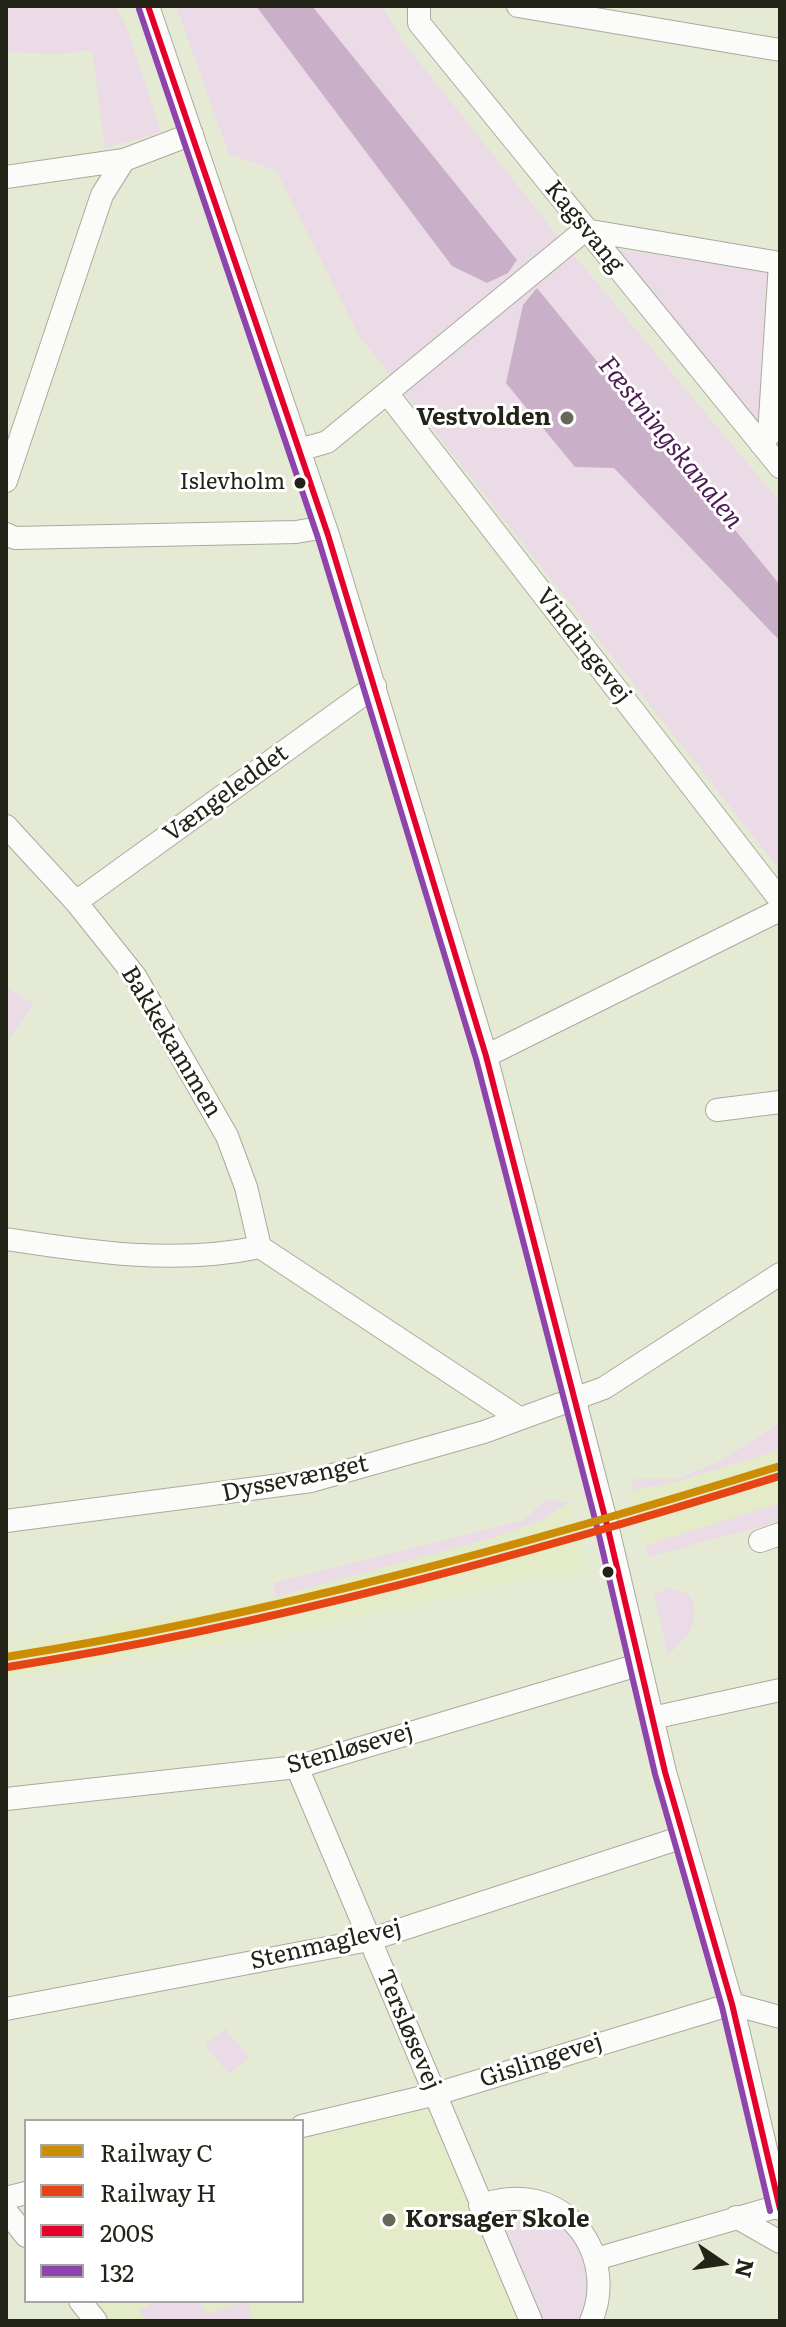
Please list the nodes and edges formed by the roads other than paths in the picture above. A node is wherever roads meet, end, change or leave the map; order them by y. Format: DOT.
graph roads {
  1 [pos="148,6"];
  2 [pos="419,6"];
  3 [pos="518,6"];
  4 [pos="780,50"];
  5 [pos="192,134"];
  6 [pos="124,160"];
  7 [pos="6,177"];
  8 [pos="585,230"];
  9 [pos="780,263"];
  10 [pos="387,393"];
  11 [pos="761,444"];
  12 [pos="299,450"];
  13 [pos="780,467"];
  14 [pos="6,481"];
  15 [pos="325,527"];
  16 [pos="6,534"];
  17 [pos="375,686"];
  18 [pos="6,826"];
  19 [pos="780,900"];
  20 [pos="76,902"];
  21 [pos="780,910"];
  22 [pos="486,1056"];
  23 [pos="780,1102"];
  24 [pos="717,1110"];
  25 [pos="6,1239"];
  26 [pos="260,1247"];
  27 [pos="780,1274"];
  28 [pos="574,1396"];
  29 [pos="519,1418"];
  30 [pos="6,1521"];
  31 [pos="638,1665"];
  32 [pos="780,1690"];
  33 [pos="652,1718"];
  34 [pos="297,1767"];
  35 [pos="6,1799"];
  36 [pos="683,1837"];
  37 [pos="369,1940"];
  38 [pos="732,2004"];
  39 [pos="6,2009"];
  40 [pos="780,2017"];
  41 [pos="436,2094"];
  42 [pos="304,2126"];
  43 [pos="480,2205"];
  44 [pos="780,2207"];
  45 [pos="6,2211"];
  46 [pos="736,2217"];
  47 [pos="24,2234"];
  48 [pos="780,2242"];
  49 [pos="596,2259"];
  50 [pos="82,2303"];
  51 [pos="96,2321"];
  52 [pos="531,2321"];
  53 [pos="591,2321"];
  1 -- 5 [label="street"];
  2 -- 8 [label="street, Kagsvang"];
  3 -- 4 [label="street"];
  5 -- 6 [label="street"];
  5 -- 12 [label="street"];
  6 -- 7 [label="street"];
  6 -- 14 [label="street"];
  8 -- 9 [label="street"];
  8 -- 10 [label="street"];
  8 -- 11 [label="street, Kagsvang"];
  9 -- 11 [label="street"];
  10 -- 12 [label="street"];
  10 -- 19 [label="street, Vindingevej"];
  11 -- 13 [label="street, Kagsvang"];
  12 -- 15 [label="street"];
  15 -- 16 [label="street"];
  15 -- 17 [label="street"];
  17 -- 20 [label="street, Vængeleddet"];
  17 -- 22 [label="street"];
  18 -- 20 [label="street, Bakkekammen"];
  20 -- 26 [label="street, Bakkekammen"];
  21 -- 22 [label="street"];
  22 -- 28 [label="street"];
  23 -- 24 [label="street"];
  25 -- 26 [label="street"];
  26 -- 29 [label="street"];
  27 -- 28 [label="street"];
  28 -- 29 [label="street, Dyssevænget"];
  28 -- 31 [label="street"];
  29 -- 30 [label="street, Dyssevænget"];
  31 -- 33 [label="street"];
  31 -- 34 [label="street, Stenløsevej"];
  32 -- 33 [label="street"];
  33 -- 36 [label="street"];
  34 -- 35 [label="street, Stenløsevej"];
  34 -- 37 [label="street, Tersløsevej"];
  36 -- 37 [label="street, Stenmaglevej"];
  36 -- 38 [label="street"];
  37 -- 39 [label="street, Stenmaglevej"];
  37 -- 41 [label="street, Tersløsevej"];
  38 -- 40 [label="street"];
  38 -- 41 [label="street, Gislingevej"];
  38 -- 44 [label="street"];
  41 -- 42 [label="street, Gislingevej"];
  41 -- 43 [label="street, Tersløsevej"];
  43 -- 49 [label="street"];
  43 -- 52 [label="street, Tersløsevej"];
  44 -- 46 [label="street"];
  45 -- 47 [label="street"];
  46 -- 48 [label="street"];
  46 -- 49 [label="street"];
  49 -- 53 [label="street"];
  50 -- 51 [label="street"];
}
